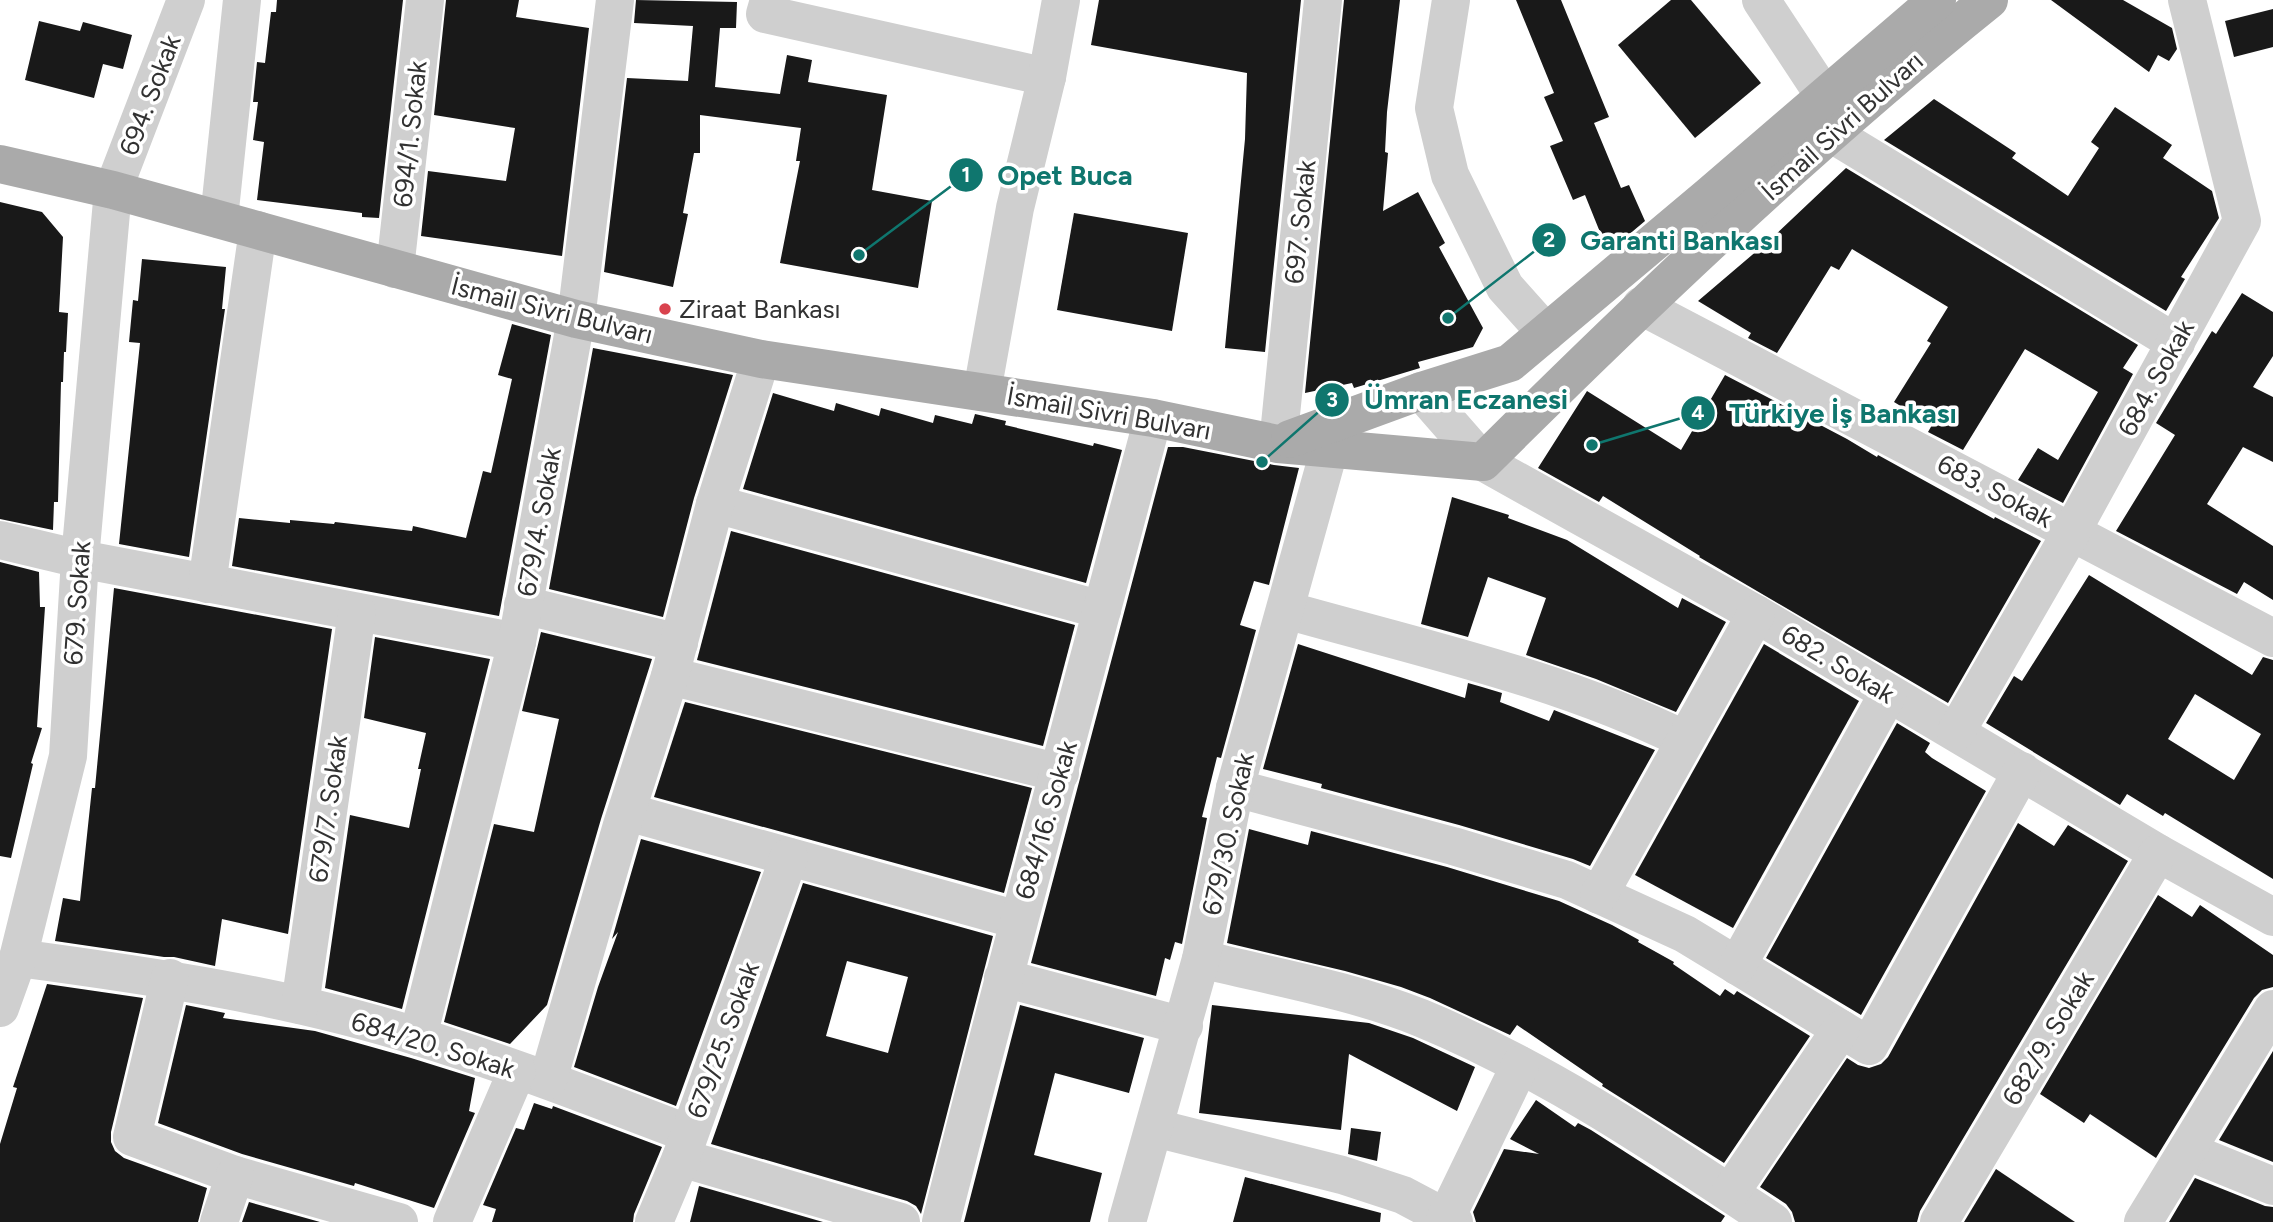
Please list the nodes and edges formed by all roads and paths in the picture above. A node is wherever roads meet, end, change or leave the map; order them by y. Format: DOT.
graph roads {
  1 [pos="186,0"];
  2 [pos="242,0"];
  3 [pos="425,0"];
  4 [pos="615,0"];
  5 [pos="769,0"];
  6 [pos="1061,0"];
  7 [pos="1323,0"];
  8 [pos="1451,0"];
  9 [pos="1761,0"];
  10 [pos="1937,0"];
  11 [pos="1989,0"];
  12 [pos="2187,0"];
  13 [pos="1047,77"];
  14 [pos="1825,97"];
  15 [pos="1832,134"];
  16 [pos="0,164"];
  17 [pos="113,190"];
  18 [pos="219,219"];
  19 [pos="258,230"];
  20 [pos="396,269"];
  21 [pos="1641,306"];
  22 [pos="576,319"];
  23 [pos="1546,332"];
  24 [pos="2176,343"];
  25 [pos="761,359"];
  26 [pos="1420,391"];
  27 [pos="982,392"];
  28 [pos="1153,418"];
  29 [pos="1278,444"];
  30 [pos="1330,447"];
  31 [pos="1483,462"];
  32 [pos="715,504"];
  33 [pos="2072,531"];
  34 [pos="0,540"];
  35 [pos="80,559"];
  36 [pos="208,584"];
  37 [pos="523,605"];
  38 [pos="1102,610"];
  39 [pos="1286,610"];
  40 [pos="357,612"];
  41 [pos="1756,614"];
  42 [pos="2273,638"];
  43 [pos="517,642"];
  44 [pos="674,660"];
  45 [pos="1888,694"];
  46 [pos="1956,732"];
  47 [pos="1685,740"];
  48 [pos="2022,771"];
  49 [pos="1060,773"];
  50 [pos="1235,788"];
  51 [pos="627,812"];
  52 [pos="2158,853"];
  53 [pos="789,857"];
  54 [pos="1599,895"];
  55 [pos="2273,917"];
  56 [pos="1018,920"];
  57 [pos="18,958"];
  58 [pos="1201,959"];
  59 [pos="1737,966"];
  60 [pos="170,978"];
  61 [pos="1003,978"];
  62 [pos="300,1005"];
  63 [pos="0,1008"];
  64 [pos="2272,1013"];
  65 [pos="1184,1026"];
  66 [pos="1841,1029"];
  67 [pos="418,1037"];
  68 [pos="1520,1065"];
  69 [pos="532,1075"];
  70 [pos="1155,1128"];
  71 [pos="685,1146"];
  72 [pos="2187,1151"];
  73 [pos="235,1175"];
  74 [pos="2273,1186"];
  75 [pos="1730,1193"];
  76 [pos="1448,1221"];
  77 [pos="219,1222"];
  78 [pos="399,1222"];
  79 [pos="452,1222"];
  80 [pos="654,1222"];
  81 [pos="901,1222"];
  82 [pos="941,1222"];
  83 [pos="1127,1222"];
  84 [pos="1773,1222"];
  85 [pos="1939,1222"];
  86 [pos="2143,1222"];
  1 -- 17 [label="street, 694. Sokak"];
  2 -- 18 [label="street"];
  3 -- 20 [label="street, 694/1. Sokak"];
  4 -- 22 [label="street, 679/4. Sokak"];
  5 -- 13 [label="street"];
  6 -- 13 [label="street"];
  7 -- 29 [label="street, 697. Sokak"];
  8 -- 23 [label="street"];
  9 -- 14 [label="street"];
  10 -- 14 [label="main road, İsmail Sivri Bulvarı"];
  11 -- 15 [label="main road, İsmail Sivri Bulvarı"];
  12 -- 24 [label="street, 684. Sokak"];
  13 -- 27 [label="street"];
  14 -- 23 [label="main road, İsmail Sivri Bulvarı"];
  15 -- 21 [label="main road, İsmail Sivri Bulvarı"];
  15 -- 24 [label="street"];
  16 -- 17 [label="main road, İsmail Sivri Bulvarı"];
  17 -- 18 [label="main road, İsmail Sivri Bulvarı"];
  17 -- 35 [label="street, 679. Sokak"];
  18 -- 19 [label="main road, İsmail Sivri Bulvarı"];
  19 -- 20 [label="main road, İsmail Sivri Bulvarı"];
  19 -- 36 [label="street"];
  20 -- 22 [label="main road, İsmail Sivri Bulvarı"];
  21 -- 31 [label="main road, İsmail Sivri Bulvarı"];
  21 -- 33 [label="street, 683. Sokak"];
  22 -- 25 [label="main road, İsmail Sivri Bulvarı"];
  22 -- 37 [label="street, 679/4. Sokak"];
  23 -- 26 [label="main road, İsmail Sivri Bulvarı"];
  24 -- 33 [label="street, 684. Sokak"];
  25 -- 27 [label="main road, İsmail Sivri Bulvarı"];
  25 -- 32 [label="street"];
  26 -- 29 [label="main road, İsmail Sivri Bulvarı"];
  26 -- 31 [label="street, 682. Sokak"];
  27 -- 28 [label="main road, İsmail Sivri Bulvarı"];
  28 -- 29 [label="main road, İsmail Sivri Bulvarı"];
  28 -- 38 [label="street, 684/16. Sokak"];
  29 -- 30 [label="main road, İsmail Sivri Bulvarı"];
  30 -- 31 [label="main road, İsmail Sivri Bulvarı"];
  30 -- 39 [label="street, 679/30. Sokak"];
  31 -- 41 [label="street, 682. Sokak"];
  32 -- 38 [label="street"];
  32 -- 44 [label="street"];
  33 -- 42 [label="street, 683. Sokak"];
  33 -- 46 [label="street, 684. Sokak"];
  34 -- 35 [label="street"];
  35 -- 36 [label="street"];
  35 -- 57 [label="street, 679. Sokak"];
  36 -- 40 [label="street"];
  37 -- 43 [label="street, 679/4. Sokak"];
  37 -- 44 [label="street"];
  38 -- 49 [label="street, 684/16. Sokak"];
  39 -- 47 [label="street"];
  39 -- 50 [label="street, 679/30. Sokak"];
  40 -- 43 [label="street"];
  40 -- 62 [label="street, 679/7. Sokak"];
  41 -- 45 [label="street, 682. Sokak"];
  41 -- 47 [label="street"];
  43 -- 67 [label="street, 679/4. Sokak"];
  44 -- 49 [label="street"];
  44 -- 51 [label="street"];
  45 -- 46 [label="street, 682. Sokak"];
  45 -- 59 [label="street"];
  46 -- 48 [label="street, 682. Sokak"];
  47 -- 54 [label="street"];
  48 -- 52 [label="street, 682. Sokak"];
  48 -- 66 [label="street"];
  49 -- 56 [label="street, 684/16. Sokak"];
  50 -- 54 [label="street"];
  50 -- 58 [label="street, 679/30. Sokak"];
  51 -- 53 [label="street"];
  51 -- 69 [label="street"];
  52 -- 55 [label="street, 682. Sokak"];
  52 -- 85 [label="street, 682/9. Sokak"];
  53 -- 56 [label="street"];
  53 -- 71 [label="street, 679/25. Sokak"];
  54 -- 59 [label="street"];
  56 -- 61 [label="street, 684/16. Sokak"];
  57 -- 60 [label="street, 684/20. Sokak"];
  57 -- 63 [label="street, 679. Sokak"];
  58 -- 65 [label="street, 679/30. Sokak"];
  58 -- 68 [label="street"];
  59 -- 66 [label="street"];
  60 -- 62 [label="street, 684/20. Sokak"];
  60 -- 73 [label="street"];
  61 -- 65 [label="street"];
  61 -- 82 [label="street, 684/16. Sokak"];
  62 -- 67 [label="street, 684/20. Sokak"];
  64 -- 72 [label="street"];
  65 -- 70 [label="street, 679/30. Sokak"];
  66 -- 75 [label="street"];
  67 -- 69 [label="street, 684/20. Sokak"];
  68 -- 75 [label="street"];
  68 -- 76 [label="street"];
  69 -- 71 [label="street, 684/20. Sokak"];
  69 -- 79 [label="street"];
  70 -- 76 [label="street"];
  70 -- 83 [label="street, 679/30. Sokak"];
  71 -- 80 [label="street, 679/25. Sokak"];
  71 -- 81 [label="street, 684/20. Sokak"];
  72 -- 74 [label="street"];
  72 -- 86 [label="street"];
  73 -- 77 [label="street"];
  73 -- 78 [label="street"];
  75 -- 84 [label="street"];
}
